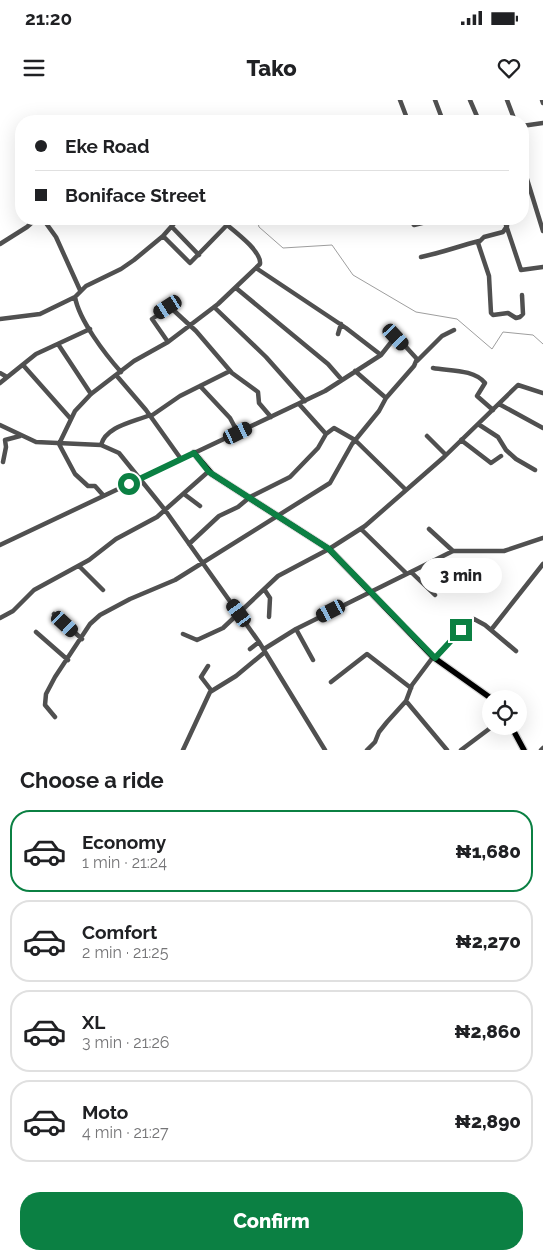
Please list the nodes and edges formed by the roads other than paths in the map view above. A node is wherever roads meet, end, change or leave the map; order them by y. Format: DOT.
graph roads {
  1 [pos="400,100"];
  2 [pos="435,100"];
  3 [pos="470,100"];
  4 [pos="507,100"];
  5 [pos="406,115"];
  6 [pos="441,115"];
  7 [pos="476,115"];
  8 [pos="513,115"];
  9 [pos="543,123"];
  10 [pos="529,125"];
  11 [pos="529,186"];
  12 [pos="30,225"];
  13 [pos="47,225"];
  14 [pos="226,225"];
  15 [pos="507,226"];
  16 [pos="172,227"];
  17 [pos="543,231"];
  18 [pos="163,236"];
  19 [pos="479,241"];
  20 [pos="0,244"];
  21 [pos="199,255"];
  22 [pos="421,257"];
  23 [pos="543,267"];
  24 [pos="256,268"];
  25 [pos="236,288"];
  26 [pos="80,290"];
  27 [pos="522,295"];
  28 [pos="75,296"];
  29 [pos="214,307"];
  30 [pos="0,319"];
  31 [pos="189,324"];
  32 [pos="341,324"];
  33 [pos="90,328"];
  34 [pos="454,330"];
  35 [pos="338,334"];
  36 [pos="168,342"];
  37 [pos="58,344"];
  38 [pos="381,354"];
  39 [pos="417,361"];
  40 [pos="23,365"];
  41 [pos="433,368"];
  42 [pos="230,371"];
  43 [pos="355,371"];
  44 [pos="0,373"];
  45 [pos="118,373"];
  46 [pos="7,377"];
  47 [pos="342,380"];
  48 [pos="0,383"];
  49 [pos="200,386"];
  50 [pos="543,393"];
  51 [pos="91,394"];
  52 [pos="386,398"];
  53 [pos="305,401"];
  54 [pos="298,404"];
  55 [pos="499,404"];
  56 [pos="493,410"];
  57 [pos="150,416"];
  58 [pos="271,417"];
  59 [pos="70,418"];
  60 [pos="478,424"];
  61 [pos="0,425"];
  62 [pos="543,428"];
  63 [pos="238,433"];
  64 [pos="326,434"];
  65 [pos="21,436"];
  66 [pos="427,436"];
  67 [pos="355,440"];
  68 [pos="461,440"];
  69 [pos="59,444"];
  70 [pos="101,445"];
  71 [pos="194,453"];
  72 [pos="446,455"];
  73 [pos="501,456"];
  74 [pos="181,459"];
  75 [pos="3,462"];
  76 [pos="535,470"];
  77 [pos="209,472"];
  78 [pos="140,478"];
  79 [pos="406,490"];
  80 [pos="184,494"];
  81 [pos="102,495"];
  82 [pos="249,497"];
  83 [pos="200,506"];
  84 [pos="165,510"];
  85 [pos="279,516"];
  86 [pos="361,529"];
  87 [pos="429,529"];
  88 [pos="543,538"];
  89 [pos="189,544"];
  90 [pos="0,545"];
  91 [pos="329,549"];
  92 [pos="453,550"];
  93 [pos="202,562"];
  94 [pos="543,564"];
  95 [pos="79,566"];
  96 [pos="408,573"];
  97 [pos="264,589"];
  98 [pos="103,590"];
  99 [pos="369,592"];
  100 [pos="435,595"];
  101 [pos="239,613"];
  102 [pos="54,614"];
  103 [pos="268,617"];
  104 [pos="0,618"];
  105 [pos="296,629"];
  106 [pos="491,630"];
  107 [pos="36,632"];
  108 [pos="183,634"];
  109 [pos="82,639"];
  110 [pos="259,642"];
  111 [pos="250,649"];
  112 [pos="264,650"];
  113 [pos="516,651"];
  114 [pos="434,657"];
  115 [pos="68,660"];
  116 [pos="313,660"];
  117 [pos="208,666"];
  118 [pos="331,682"];
  119 [pos="411,688"];
  120 [pos="211,690"];
  121 [pos="482,692"];
  122 [pos="406,701"];
  123 [pos="55,717"];
  124 [pos="482,734"];
  125 [pos="516,735"];
  126 [pos="183,750"];
  127 [pos="325,750"];
  128 [pos="368,750"];
  129 [pos="447,750"];
  130 [pos="461,750"];
  131 [pos="524,750"];
  1 -- 5 [label="street"];
  2 -- 6 [label="street"];
  3 -- 7 [label="street"];
  4 -- 8 [label="street"];
  9 -- 10 [label="street"];
  11 -- 17 [label="street"];
  12 -- 20 [label="street"];
  13 -- 26 [label="street"];
  14 -- 21 [label="street"];
  14 -- 24 [label="street"];
  15 -- 19 [label="street"];
  15 -- 23 [label="street"];
  16 -- 18 [label="street"];
  16 -- 21 [label="street"];
  18 -- 21 [label="street"];
  18 -- 26 [label="street"];
  19 -- 22 [label="street"];
  19 -- 27 [label="street"];
  24 -- 25 [label="street"];
  24 -- 32 [label="street"];
  25 -- 29 [label="street"];
  25 -- 47 [label="street"];
  26 -- 28 [label="street"];
  28 -- 30 [label="street"];
  28 -- 33 [label="street"];
  29 -- 31 [label="street"];
  29 -- 53 [label="street"];
  31 -- 36 [label="street"];
  31 -- 36 [label="street"];
  31 -- 42 [label="street"];
  32 -- 35 [label="street"];
  32 -- 38 [label="street"];
  33 -- 37 [label="street"];
  33 -- 45 [label="street"];
  34 -- 39 [label="street"];
  36 -- 45 [label="street"];
  37 -- 40 [label="street"];
  37 -- 51 [label="street"];
  38 -- 39 [label="street"];
  38 -- 43 [label="street"];
  39 -- 52 [label="street"];
  40 -- 46 [label="street"];
  40 -- 59 [label="street"];
  41 -- 56 [label="street"];
  42 -- 49 [label="street"];
  42 -- 58 [label="street"];
  43 -- 47 [label="street"];
  43 -- 52 [label="street"];
  44 -- 46 [label="street"];
  45 -- 51 [label="street"];
  45 -- 57 [label="street"];
  46 -- 48 [label="street"];
  47 -- 53 [label="street"];
  49 -- 57 [label="street"];
  49 -- 63 [label="street"];
  50 -- 55 [label="street"];
  51 -- 59 [label="street"];
  52 -- 67 [label="street"];
  53 -- 54 [label="street"];
  54 -- 58 [label="street"];
  54 -- 64 [label="street"];
  55 -- 56 [label="street"];
  55 -- 62 [label="street"];
  56 -- 60 [label="street"];
  57 -- 70 [label="street"];
  57 -- 74 [label="street"];
  58 -- 63 [label="street"];
  59 -- 69 [label="street"];
  60 -- 68 [label="street"];
  60 -- 76 [label="street"];
  61 -- 65 [label="street"];
  63 -- 71 [label="street"];
  64 -- 67 [label="street"];
  64 -- 82 [label="street"];
  65 -- 69 [label="street"];
  65 -- 75 [label="street"];
  66 -- 72 [label="street"];
  67 -- 79 [label="street"];
  67 -- 85 [label="street"];
  68 -- 72 [label="street"];
  68 -- 73 [label="street"];
  69 -- 70 [label="street"];
  69 -- 81 [label="street"];
  70 -- 78 [label="street"];
  71 -- 74 [label="street"];
  71 -- 77 [label="main road"];
  72 -- 79 [label="street"];
  74 -- 78 [label="street"];
  77 -- 80 [label="street"];
  77 -- 82 [label="main road"];
  78 -- 81 [label="street"];
  78 -- 84 [label="street"];
  79 -- 86 [label="street"];
  80 -- 83 [label="street"];
  80 -- 84 [label="street"];
  81 -- 90 [label="street"];
  82 -- 85 [label="main road"];
  82 -- 89 [label="street"];
  84 -- 89 [label="street"];
  84 -- 95 [label="street"];
  85 -- 91 [label="main road"];
  85 -- 93 [label="street"];
  86 -- 91 [label="street"];
  86 -- 96 [label="street"];
  87 -- 92 [label="street"];
  88 -- 92 [label="street"];
  89 -- 93 [label="street"];
  91 -- 97 [label="street"];
  91 -- 99 [label="main road"];
  92 -- 96 [label="street"];
  93 -- 101 [label="street"];
  93 -- 109 [label="street"];
  94 -- 106 [label="street"];
  95 -- 98 [label="street"];
  95 -- 104 [label="street"];
  96 -- 99 [label="street"];
  96 -- 100 [label="street"];
  97 -- 101 [label="street"];
  97 -- 103 [label="street"];
  99 -- 105 [label="street"];
  99 -- 114 [label="main road"];
  101 -- 108 [label="street"];
  101 -- 110 [label="street"];
  102 -- 109 [label="street"];
  105 -- 112 [label="street"];
  105 -- 116 [label="street"];
  106 -- 113 [label="street"];
  106 -- 114 [label="street"];
  107 -- 115 [label="street"];
  109 -- 115 [label="street"];
  110 -- 111 [label="street"];
  110 -- 112 [label="street"];
  112 -- 120 [label="street"];
  112 -- 127 [label="street"];
  114 -- 119 [label="street"];
  114 -- 121 [label="main road"];
  115 -- 123 [label="street"];
  117 -- 120 [label="street"];
  118 -- 119 [label="street"];
  119 -- 122 [label="street"];
  120 -- 126 [label="street"];
  122 -- 128 [label="street"];
  122 -- 129 [label="street"];
  124 -- 130 [label="street"];
  125 -- 131 [label="main road"];
}
